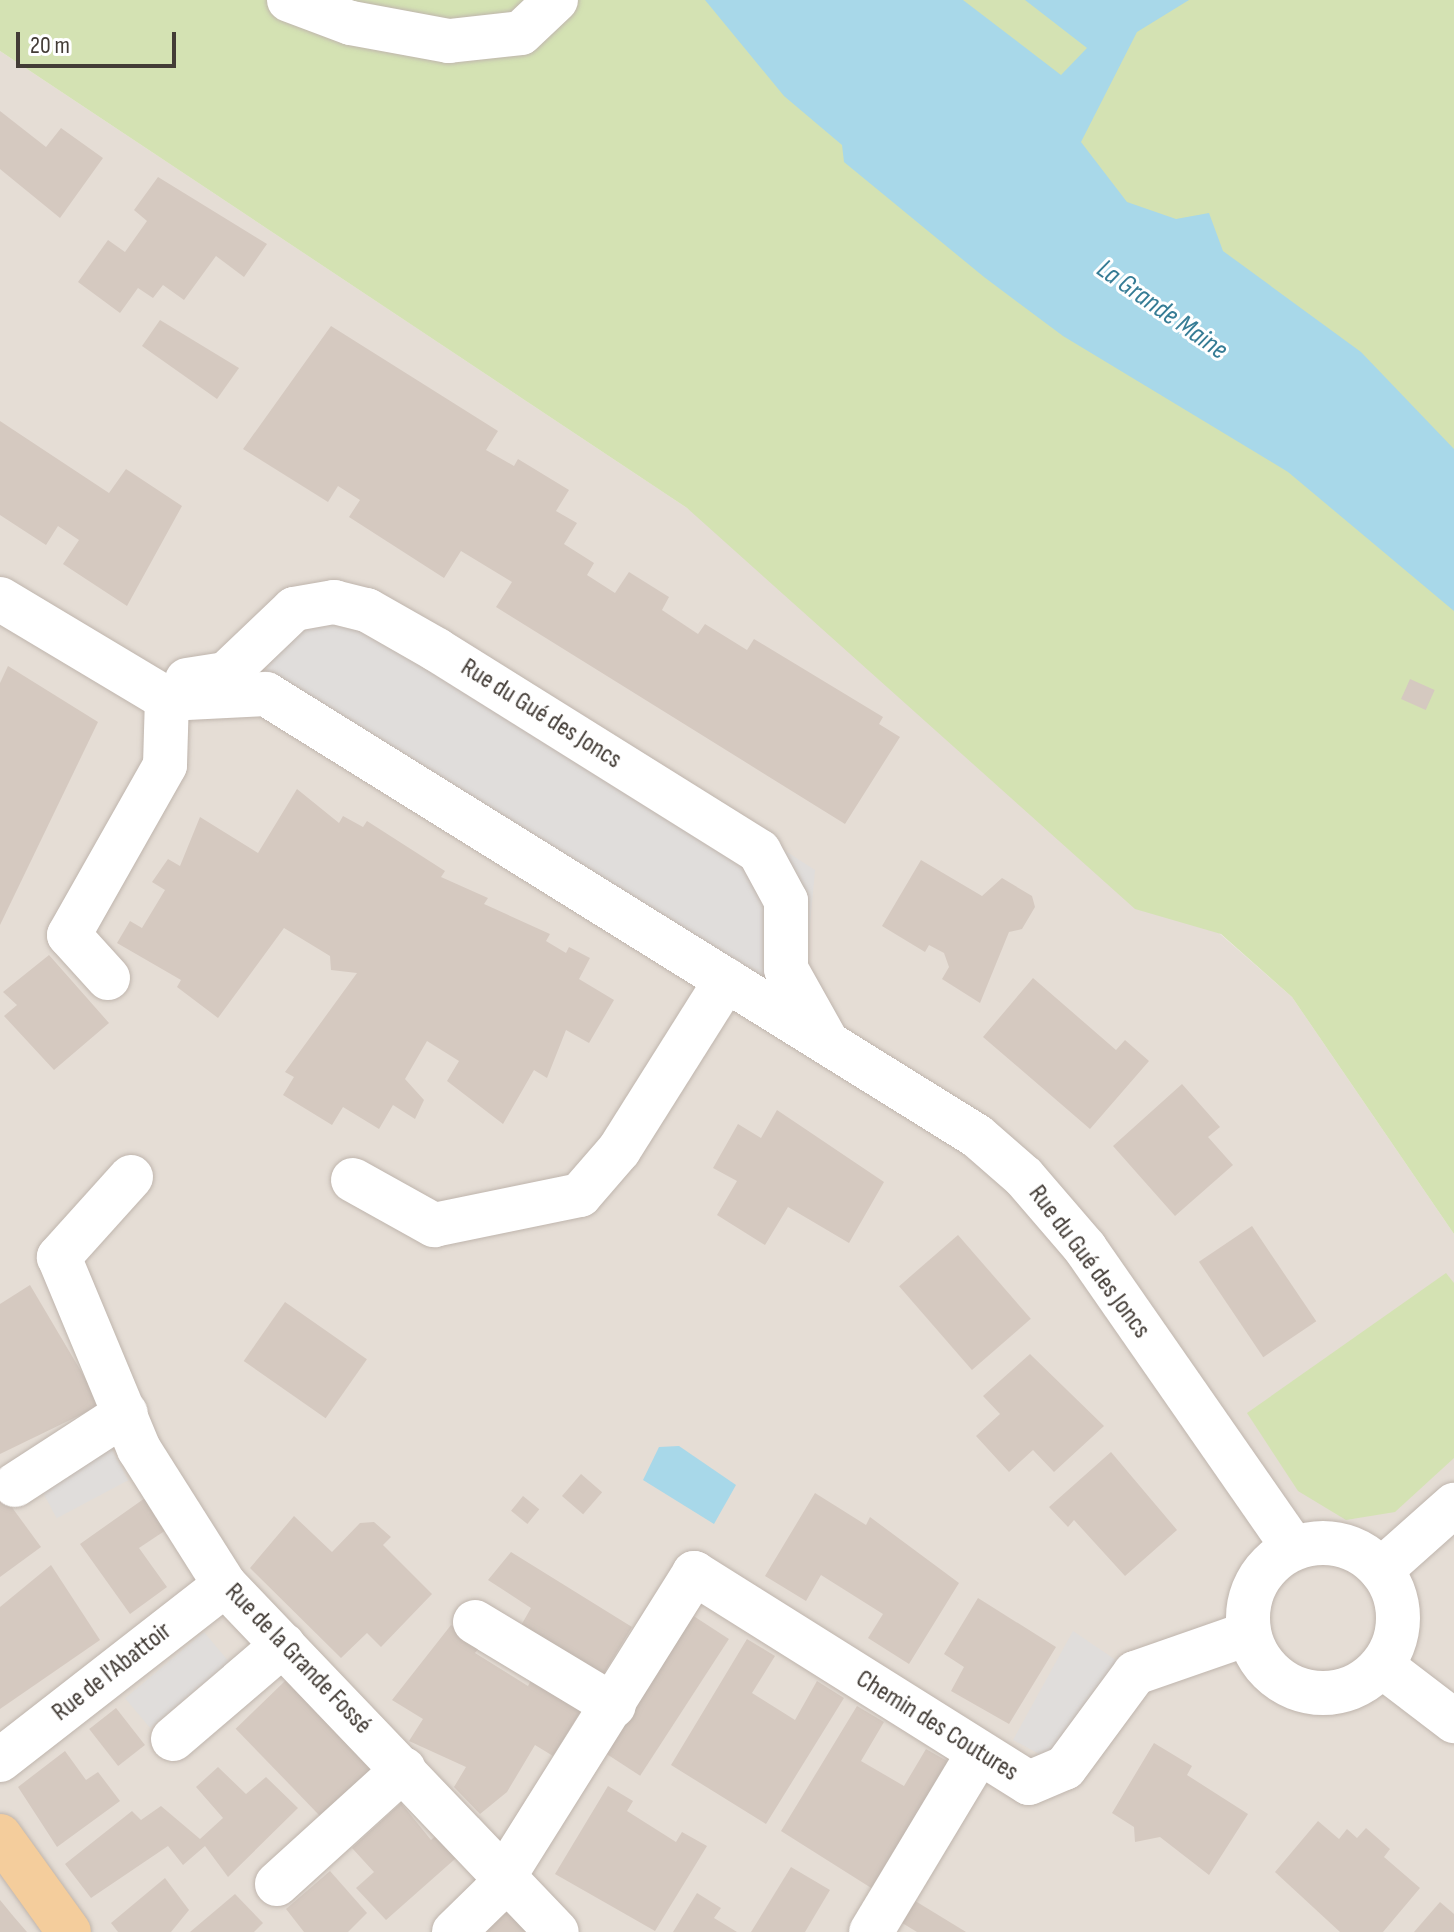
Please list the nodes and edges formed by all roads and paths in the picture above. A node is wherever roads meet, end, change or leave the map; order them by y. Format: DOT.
graph roads {
  1 [pos="289,0"];
  2 [pos="556,0"];
  3 [pos="0,599"];
  4 [pos="152,693"];
  5 [pos="108,978"];
  6 [pos="726,980"];
  7 [pos="825,1039"];
  8 [pos="131,1177"];
  9 [pos="353,1180"];
  10 [pos="126,1413"];
  11 [pos="15,1485"];
  12 [pos="1454,1505"];
  13 [pos="1293,1547"];
  14 [pos="1381,1570"];
  15 [pos="225,1585"];
  16 [pos="475,1622"];
  17 [pos="1247,1634"];
  18 [pos="283,1645"];
  19 [pos="1382,1666"];
  20 [pos="614,1706"];
  21 [pos="1454,1721"];
  22 [pos="173,1739"];
  23 [pos="978,1754"];
  24 [pos="0,1760"];
  25 [pos="404,1769"];
  26 [pos="0,1836"];
  27 [pos="503,1869"];
  28 [pos="277,1884"];
  29 [pos="69,1932"];
  30 [pos="454,1932"];
  31 [pos="557,1932"];
  32 [pos="871,1932"];
  1 -- 2 [label="street"];
  3 -- 4 [label="street"];
  4 -- 5 [label="street"];
  4 -- 6 [label="street, Rue du Gué des Joncs"];
  4 -- 7 [label="street, Rue du Gué des Joncs"];
  6 -- 7 [label="street, Rue du Gué des Joncs"];
  6 -- 9 [label="street"];
  7 -- 13 [label="street, Rue du Gué des Joncs"];
  8 -- 10 [label="street, Rue de la Grande Fossé"];
  10 -- 11 [label="street"];
  10 -- 15 [label="street, Rue de la Grande Fossé"];
  12 -- 14 [label="street"];
  13 -- 14 [label="street"];
  13 -- 17 [label="street"];
  14 -- 19 [label="street"];
  15 -- 18 [label="street, Rue de la Grande Fossé"];
  15 -- 24 [label="street, Rue de l'Abattoir"];
  16 -- 20 [label="street"];
  17 -- 19 [label="street"];
  17 -- 23 [label="street, Chemin des Coutures"];
  18 -- 22 [label="street"];
  18 -- 25 [label="street, Rue de la Grande Fossé"];
  19 -- 21 [label="street"];
  20 -- 23 [label="street, Chemin des Coutures"];
  20 -- 27 [label="street"];
  23 -- 32 [label="street"];
  25 -- 27 [label="street, Rue de la Grande Fossé"];
  25 -- 28 [label="street"];
  26 -- 29 [label="main road"];
  27 -- 30 [label="street"];
  27 -- 31 [label="street, Rue de la Grande Fossé"];
}
